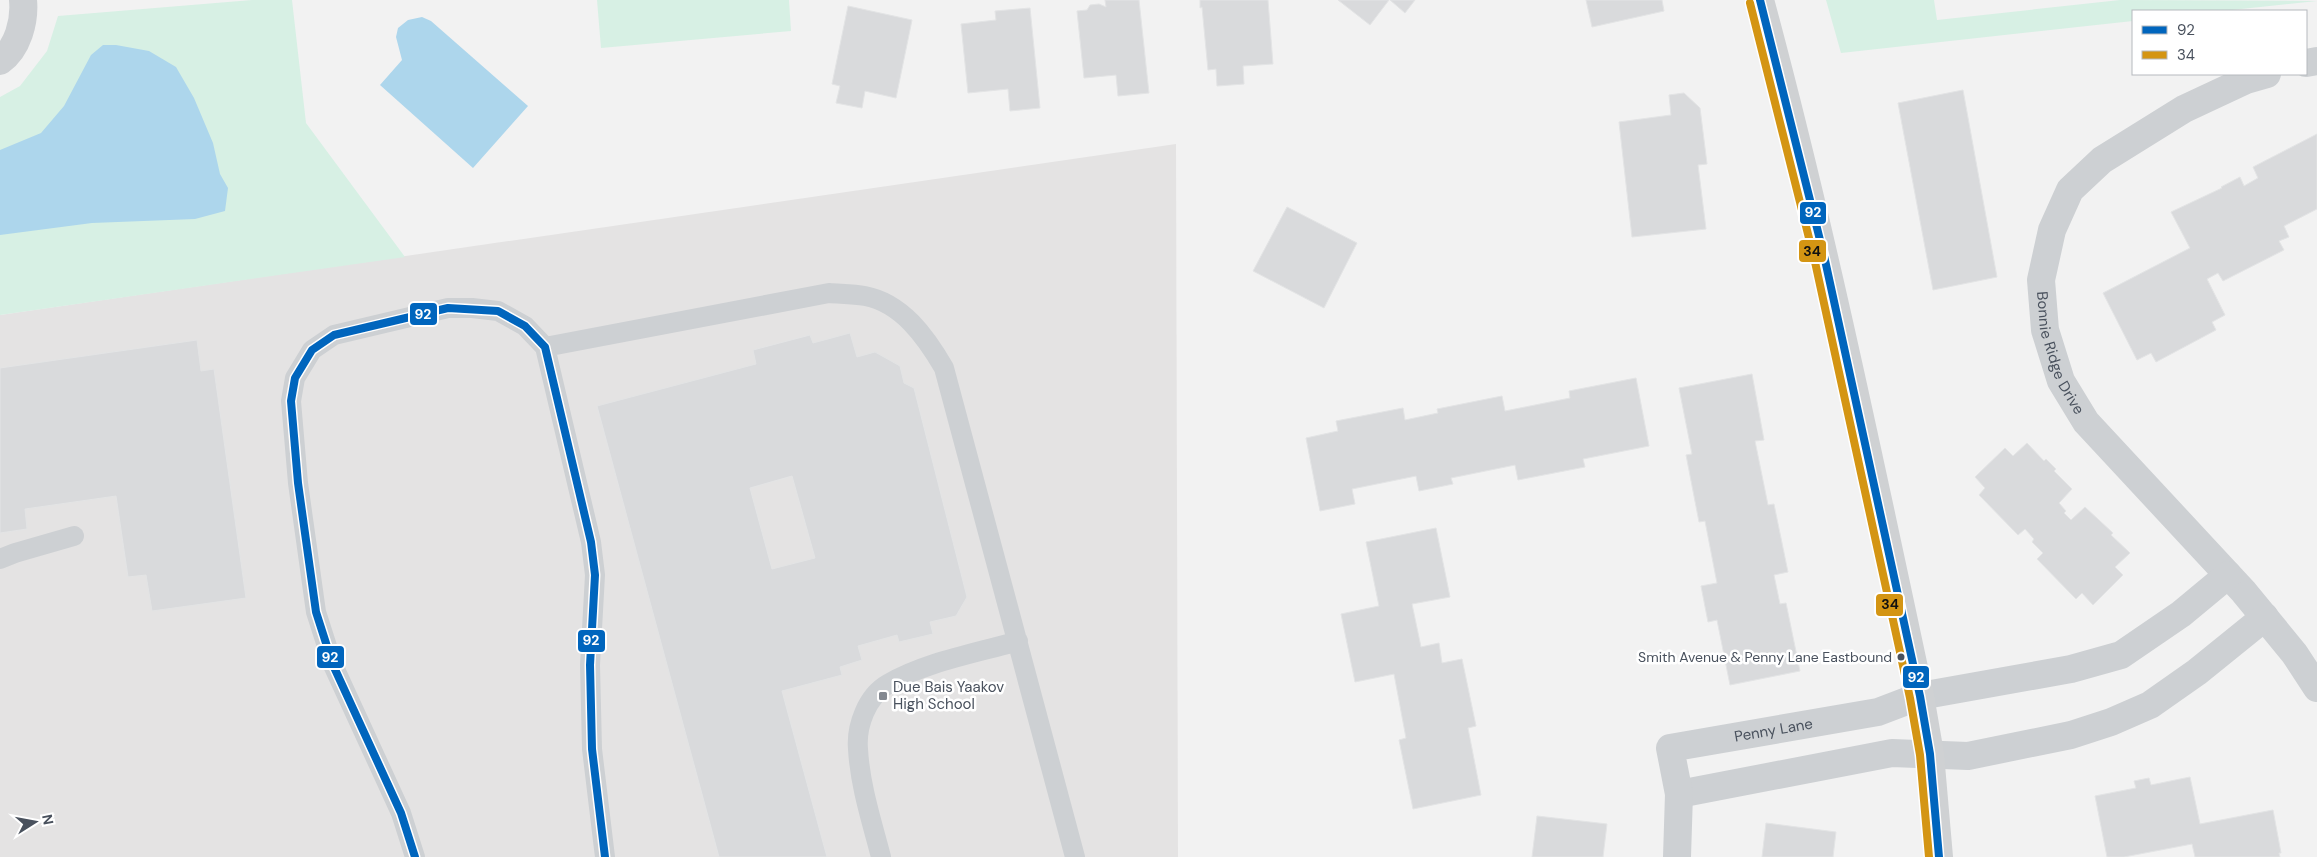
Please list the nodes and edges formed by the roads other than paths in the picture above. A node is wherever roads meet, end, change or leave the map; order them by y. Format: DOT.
graph roads {
  1 [pos="23,0"];
  2 [pos="1760,0"];
  3 [pos="0,61"];
  4 [pos="2264,75"];
  5 [pos="544,347"];
  6 [pos="74,536"];
  7 [pos="0,559"];
  8 [pos="2228,575"];
  9 [pos="2265,617"];
  10 [pos="1018,641"];
  11 [pos="2317,688"];
  12 [pos="1920,696"];
  13 [pos="1930,754"];
  14 [pos="1679,794"];
  15 [pos="415,857"];
  16 [pos="605,857"];
  17 [pos="881,857"];
  18 [pos="1075,857"];
  19 [pos="1677,857"];
  20 [pos="1939,857"];
  1 -- 3 [label="street"];
  2 -- 12 [label="main road"];
  4 -- 8 [label="street, Bonnie Ridge Drive"];
  5 -- 10 [label="lane"];
  5 -- 15 [label="lane"];
  5 -- 16 [label="lane"];
  6 -- 7 [label="lane"];
  8 -- 9 [label="street, Bonnie Ridge Drive"];
  8 -- 12 [label="street"];
  9 -- 11 [label="street, Bonnie Ridge Drive"];
  9 -- 13 [label="street"];
  10 -- 17 [label="lane"];
  10 -- 18 [label="lane"];
  12 -- 13 [label="main road"];
  12 -- 14 [label="street, Penny Lane"];
  13 -- 14 [label="street"];
  13 -- 20 [label="main road"];
  14 -- 19 [label="street, Penny Lane"];
}
